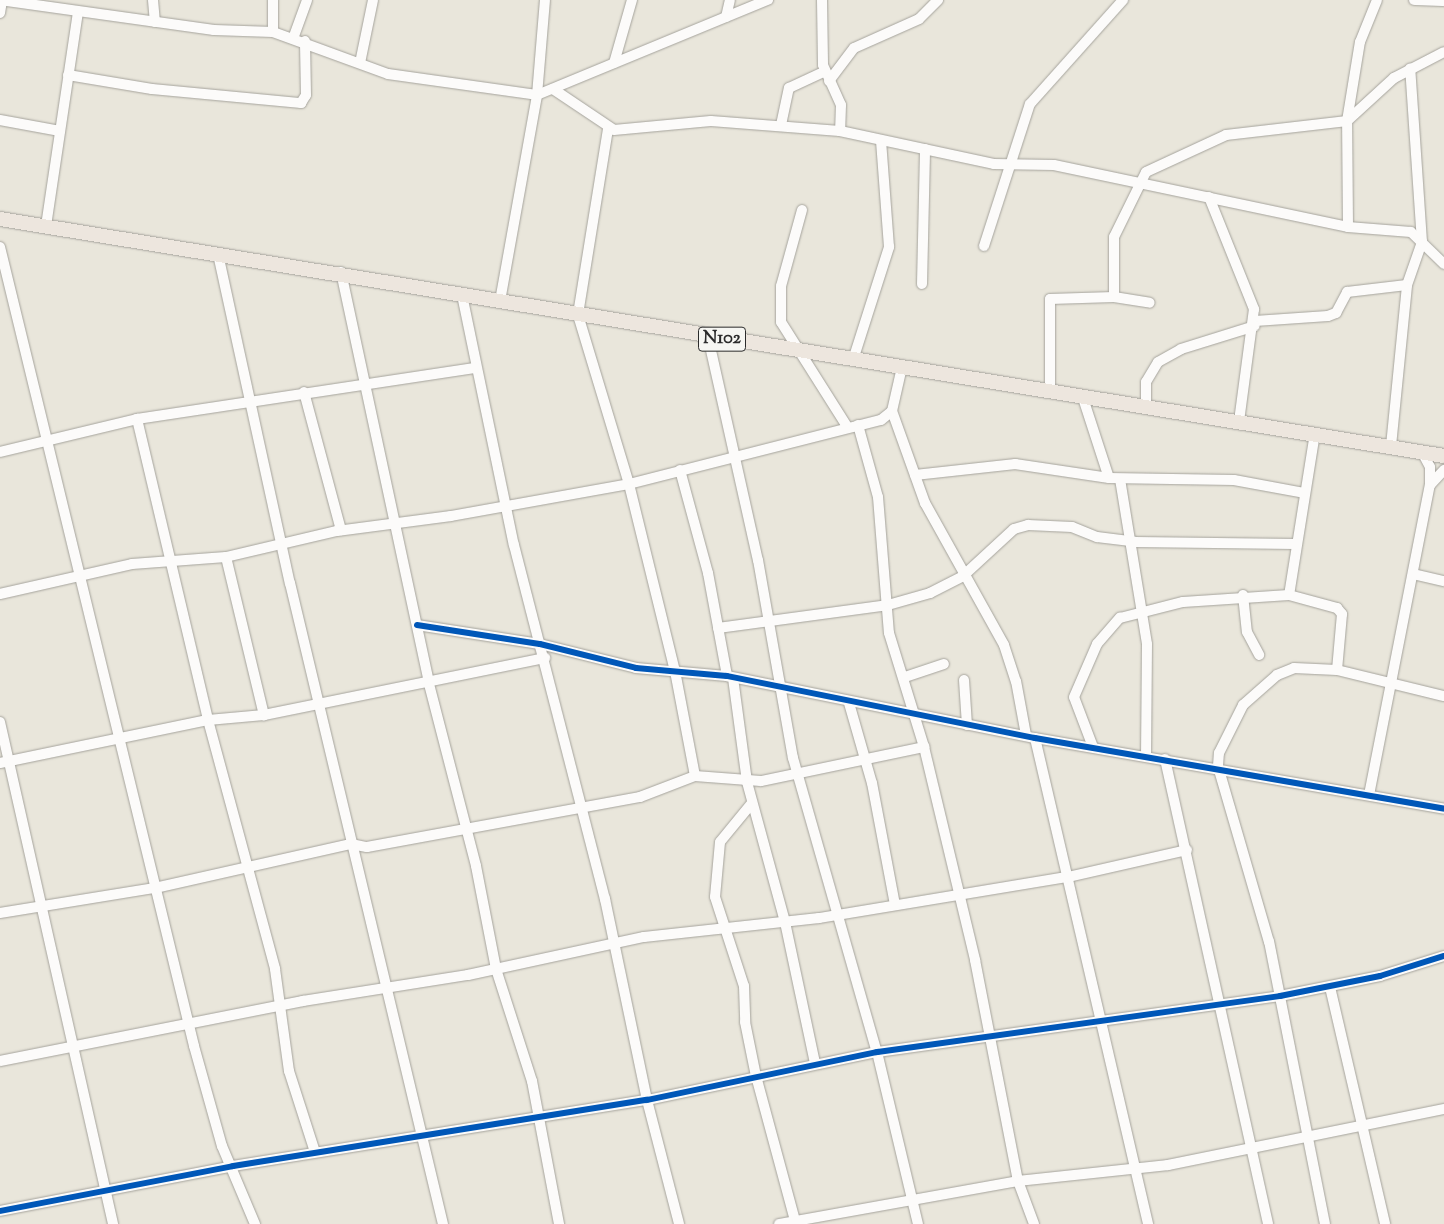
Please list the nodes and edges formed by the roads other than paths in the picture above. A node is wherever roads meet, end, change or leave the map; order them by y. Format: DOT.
graph roads {
  1 [pos="1,0"];
  2 [pos="153,0"];
  3 [pos="273,0"];
  4 [pos="307,0"];
  5 [pos="373,0"];
  6 [pos="545,0"];
  7 [pos="632,0"];
  8 [pos="730,0"];
  9 [pos="768,0"];
  10 [pos="822,0"];
  11 [pos="938,0"];
  12 [pos="1123,0"];
  13 [pos="1377,0"];
  14 [pos="1414,0"];
  15 [pos="1444,2"];
  16 [pos="78,11"];
  17 [pos="0,13"];
  18 [pos="726,17"];
  19 [pos="155,22"];
  20 [pos="274,32"];
  21 [pos="294,36"];
  22 [pos="304,41"];
  23 [pos="1444,52"];
  24 [pos="360,63"];
  25 [pos="614,63"];
  26 [pos="1410,68"];
  27 [pos="68,75"];
  28 [pos="827,77"];
  29 [pos="553,89"];
  30 [pos="537,95"];
  31 [pos="0,120"];
  32 [pos="1347,121"];
  33 [pos="781,125"];
  34 [pos="608,129"];
  35 [pos="60,131"];
  36 [pos="840,131"];
  37 [pos="881,140"];
  38 [pos="925,149"];
  39 [pos="1009,165"];
  40 [pos="1138,184"];
  41 [pos="1210,198"];
  42 [pos="802,210"];
  43 [pos="0,219"];
  44 [pos="46,226"];
  45 [pos="1348,227"];
  46 [pos="1422,242"];
  47 [pos="984,246"];
  48 [pos="0,247"];
  49 [pos="218,254"];
  50 [pos="1444,264"];
  51 [pos="341,272"];
  52 [pos="922,284"];
  53 [pos="1407,286"];
  54 [pos="462,295"];
  55 [pos="1114,297"];
  56 [pos="11,300"];
  57 [pos="500,301"];
  58 [pos="0,302"];
  59 [pos="1150,303"];
  60 [pos="578,315"];
  61 [pos="1255,324"];
  62 [pos="708,337"];
  63 [pos="801,352"];
  64 [pos="853,360"];
  65 [pos="902,367"];
  66 [pos="476,368"];
  67 [pos="364,384"];
  68 [pos="304,392"];
  69 [pos="1050,392"];
  70 [pos="1083,398"];
  71 [pos="251,400"];
  72 [pos="1146,407"];
  73 [pos="892,411"];
  74 [pos="138,419"];
  75 [pos="1239,421"];
  76 [pos="853,426"];
  77 [pos="1315,433"];
  78 [pos="49,443"];
  79 [pos="1391,446"];
  80 [pos="0,452"];
  81 [pos="1422,452"];
  82 [pos="732,455"];
  83 [pos="1444,456"];
  84 [pos="680,470"];
  85 [pos="1444,470"];
  86 [pos="915,476"];
  87 [pos="1109,478"];
  88 [pos="1120,478"];
  89 [pos="629,484"];
  90 [pos="1430,485"];
  91 [pos="1304,493"];
  92 [pos="506,506"];
  93 [pos="395,524"];
  94 [pos="341,530"];
  95 [pos="1127,540"];
  96 [pos="282,542"];
  97 [pos="1295,544"];
  98 [pos="226,557"];
  99 [pos="172,558"];
  100 [pos="1413,574"];
  101 [pos="83,575"];
  102 [pos="962,576"];
  103 [pos="1444,581"];
  104 [pos="0,594"];
  105 [pos="1243,595"];
  106 [pos="1289,595"];
  107 [pos="888,605"];
  108 [pos="1139,610"];
  109 [pos="770,624"];
  110 [pos="417,625"];
  111 [pos="718,628"];
  112 [pos="540,644"];
  113 [pos="1259,655"];
  114 [pos="546,658"];
  115 [pos="944,664"];
  116 [pos="1337,670"];
  117 [pos="675,671"];
  118 [pos="730,677"];
  119 [pos="904,677"];
  120 [pos="964,680"];
  121 [pos="1393,683"];
  122 [pos="429,684"];
  123 [pos="780,689"];
  124 [pos="1444,696"];
  125 [pos="319,702"];
  126 [pos="849,703"];
  127 [pos="264,715"];
  128 [pos="914,715"];
  129 [pos="208,720"];
  130 [pos="0,722"];
  131 [pos="967,725"];
  132 [pos="1030,736"];
  133 [pos="119,737"];
  134 [pos="1093,747"];
  135 [pos="924,748"];
  136 [pos="1146,756"];
  137 [pos="866,758"];
  138 [pos="1166,759"];
  139 [pos="4,762"];
  140 [pos="1218,766"];
  141 [pos="798,771"];
  142 [pos="695,776"];
  143 [pos="746,782"];
  144 [pos="1369,795"];
  145 [pos="752,803"];
  146 [pos="580,808"];
  147 [pos="1444,809"];
  148 [pos="465,828"];
  149 [pos="351,844"];
  150 [pos="1187,850"];
  151 [pos="248,866"];
  152 [pos="1068,878"];
  153 [pos="155,888"];
  154 [pos="957,895"];
  155 [pos="895,905"];
  156 [pos="43,907"];
  157 [pos="0,913"];
  158 [pos="839,913"];
  159 [pos="785,922"];
  160 [pos="721,927"];
  161 [pos="615,944"];
  162 [pos="1444,956"];
  163 [pos="496,969"];
  164 [pos="1330,987"];
  165 [pos="387,988"];
  166 [pos="1280,996"];
  167 [pos="1217,1004"];
  168 [pos="280,1005"];
  169 [pos="1103,1020"];
  170 [pos="190,1025"];
  171 [pos="992,1038"];
  172 [pos="74,1046"];
  173 [pos="877,1052"];
  174 [pos="0,1061"];
  175 [pos="815,1063"];
  176 [pos="756,1076"];
  177 [pos="647,1100"];
  178 [pos="1444,1109"];
  179 [pos="539,1114"];
  180 [pos="1363,1128"];
  181 [pos="420,1135"];
  182 [pos="1307,1137"];
  183 [pos="1253,1147"];
  184 [pos="315,1152"];
  185 [pos="233,1166"];
  186 [pos="1135,1170"];
  187 [pos="1018,1181"];
  188 [pos="106,1192"];
  189 [pos="913,1197"];
  190 [pos="0,1211"];
  191 [pos="796,1223"];
  192 [pos="113,1224"];
  193 [pos="255,1224"];
  194 [pos="443,1224"];
  195 [pos="559,1224"];
  196 [pos="679,1224"];
  197 [pos="779,1224"];
  198 [pos="918,1224"];
  199 [pos="1034,1224"];
  200 [pos="1148,1224"];
  201 [pos="1268,1224"];
  202 [pos="1325,1224"];
  203 [pos="1385,1224"];
  1 -- 16 [label="street"];
  1 -- 17 [label="street"];
  2 -- 19 [label="street"];
  3 -- 20 [label="street"];
  4 -- 21 [label="street"];
  5 -- 24 [label="street"];
  6 -- 30 [label="street"];
  7 -- 25 [label="street"];
  8 -- 18 [label="street"];
  9 -- 18 [label="street"];
  10 -- 28 [label="street"];
  11 -- 28 [label="street"];
  12 -- 39 [label="street"];
  13 -- 32 [label="street"];
  14 -- 15 [label="street"];
  16 -- 19 [label="street"];
  16 -- 27 [label="street"];
  18 -- 25 [label="street"];
  19 -- 20 [label="street"];
  20 -- 21 [label="street"];
  21 -- 22 [label="street"];
  22 -- 24 [label="street"];
  22 -- 27 [label="street"];
  23 -- 26 [label="street"];
  24 -- 30 [label="street"];
  25 -- 29 [label="street"];
  26 -- 32 [label="street"];
  26 -- 46 [label="street"];
  27 -- 35 [label="street"];
  28 -- 33 [label="street"];
  28 -- 36 [label="street"];
  29 -- 30 [label="street"];
  29 -- 34 [label="street"];
  30 -- 57 [label="street"];
  31 -- 35 [label="street"];
  32 -- 40 [label="street"];
  32 -- 45 [label="street"];
  33 -- 34 [label="street"];
  33 -- 36 [label="street"];
  34 -- 60 [label="street"];
  35 -- 44 [label="street"];
  36 -- 37 [label="street"];
  37 -- 38 [label="street"];
  37 -- 64 [label="street"];
  38 -- 39 [label="street"];
  38 -- 52 [label="street"];
  39 -- 40 [label="street"];
  39 -- 47 [label="street"];
  40 -- 41 [label="street"];
  40 -- 55 [label="street"];
  41 -- 45 [label="street"];
  41 -- 61 [label="street"];
  42 -- 63 [label="street"];
  43 -- 44 [label="main road, N102"];
  44 -- 49 [label="main road, N102"];
  45 -- 46 [label="street"];
  46 -- 50 [label="street"];
  46 -- 53 [label="street"];
  48 -- 56 [label="street"];
  49 -- 51 [label="main road, N102"];
  49 -- 71 [label="street"];
  51 -- 54 [label="main road, N102"];
  51 -- 67 [label="street"];
  53 -- 61 [label="street"];
  53 -- 79 [label="street"];
  54 -- 57 [label="main road, N102"];
  54 -- 66 [label="street"];
  55 -- 59 [label="street"];
  55 -- 69 [label="street"];
  56 -- 58 [label="street"];
  56 -- 78 [label="street"];
  57 -- 60 [label="main road, N102"];
  60 -- 62 [label="main road, N102"];
  60 -- 89 [label="street"];
  61 -- 72 [label="street"];
  61 -- 75 [label="street"];
  62 -- 63 [label="main road, N102"];
  62 -- 82 [label="street"];
  63 -- 64 [label="main road, N102"];
  63 -- 76 [label="street"];
  64 -- 65 [label="main road, N102"];
  65 -- 69 [label="main road, N102"];
  65 -- 73 [label="street"];
  66 -- 67 [label="street"];
  66 -- 92 [label="street"];
  67 -- 68 [label="street"];
  67 -- 93 [label="street"];
  68 -- 71 [label="street"];
  68 -- 94 [label="street"];
  69 -- 70 [label="main road, N102"];
  70 -- 72 [label="main road, N102"];
  70 -- 87 [label="street"];
  71 -- 74 [label="street"];
  71 -- 96 [label="street"];
  72 -- 75 [label="main road, N102"];
  73 -- 76 [label="street"];
  73 -- 86 [label="street"];
  74 -- 78 [label="street"];
  74 -- 99 [label="street"];
  75 -- 77 [label="main road, N102"];
  76 -- 82 [label="street"];
  76 -- 107 [label="street"];
  77 -- 79 [label="main road, N102"];
  77 -- 91 [label="street"];
  78 -- 80 [label="street"];
  78 -- 101 [label="street"];
  79 -- 81 [label="main road, N102"];
  81 -- 83 [label="main road, N102"];
  81 -- 90 [label="street"];
  82 -- 84 [label="street"];
  82 -- 109 [label="street"];
  84 -- 89 [label="street"];
  84 -- 111 [label="street"];
  85 -- 90 [label="street"];
  86 -- 87 [label="street"];
  86 -- 102 [label="street"];
  87 -- 88 [label="street"];
  88 -- 91 [label="street"];
  88 -- 95 [label="street"];
  89 -- 92 [label="street"];
  89 -- 117 [label="street"];
  90 -- 100 [label="street"];
  91 -- 97 [label="street"];
  92 -- 93 [label="street"];
  92 -- 112 [label="street"];
  93 -- 94 [label="street"];
  93 -- 110 [label="street"];
  94 -- 96 [label="street"];
  95 -- 97 [label="street"];
  95 -- 102 [label="street"];
  95 -- 108 [label="street"];
  96 -- 98 [label="street"];
  96 -- 125 [label="street"];
  97 -- 106 [label="street"];
  98 -- 99 [label="street"];
  98 -- 127 [label="street"];
  99 -- 101 [label="street"];
  99 -- 129 [label="street"];
  100 -- 103 [label="street"];
  100 -- 121 [label="street"];
  101 -- 104 [label="street"];
  101 -- 133 [label="street"];
  102 -- 107 [label="street"];
  102 -- 132 [label="street"];
  105 -- 106 [label="street"];
  105 -- 108 [label="street"];
  105 -- 113 [label="street"];
  106 -- 116 [label="street"];
  107 -- 109 [label="street"];
  107 -- 119 [label="street"];
  108 -- 134 [label="street"];
  108 -- 136 [label="street"];
  109 -- 111 [label="street"];
  109 -- 123 [label="street"];
  110 -- 112 [label="street"];
  110 -- 122 [label="street"];
  111 -- 118 [label="street"];
  112 -- 114 [label="street"];
  112 -- 117 [label="street"];
  114 -- 122 [label="street"];
  114 -- 146 [label="street"];
  115 -- 119 [label="street"];
  116 -- 121 [label="street"];
  116 -- 140 [label="street"];
  117 -- 118 [label="street"];
  117 -- 142 [label="street"];
  118 -- 123 [label="street"];
  118 -- 143 [label="street"];
  119 -- 128 [label="street"];
  120 -- 131 [label="street"];
  121 -- 124 [label="street"];
  121 -- 144 [label="street"];
  122 -- 125 [label="street"];
  122 -- 148 [label="street"];
  123 -- 126 [label="street"];
  123 -- 141 [label="street"];
  125 -- 127 [label="street"];
  125 -- 149 [label="street"];
  126 -- 128 [label="street"];
  126 -- 137 [label="street"];
  127 -- 129 [label="street"];
  128 -- 131 [label="street"];
  128 -- 135 [label="street"];
  129 -- 133 [label="street"];
  129 -- 151 [label="street"];
  130 -- 139 [label="street"];
  131 -- 132 [label="street"];
  132 -- 134 [label="street"];
  132 -- 152 [label="street"];
  133 -- 139 [label="street"];
  133 -- 153 [label="street"];
  134 -- 136 [label="street"];
  135 -- 137 [label="street"];
  135 -- 154 [label="street"];
  136 -- 138 [label="street"];
  137 -- 141 [label="street"];
  137 -- 155 [label="street"];
  138 -- 140 [label="street"];
  138 -- 150 [label="street"];
  139 -- 156 [label="street"];
  140 -- 144 [label="street"];
  140 -- 166 [label="street"];
  141 -- 143 [label="street"];
  141 -- 158 [label="street"];
  142 -- 143 [label="street"];
  142 -- 146 [label="street"];
  143 -- 145 [label="street"];
  144 -- 147 [label="street"];
  145 -- 159 [label="street"];
  145 -- 160 [label="street"];
  146 -- 148 [label="street"];
  146 -- 161 [label="street"];
  148 -- 149 [label="street"];
  148 -- 163 [label="street"];
  149 -- 151 [label="street"];
  149 -- 165 [label="street"];
  150 -- 152 [label="street"];
  150 -- 167 [label="street"];
  151 -- 153 [label="street"];
  151 -- 168 [label="street"];
  152 -- 154 [label="street"];
  152 -- 169 [label="street"];
  153 -- 156 [label="street"];
  153 -- 170 [label="street"];
  154 -- 155 [label="street"];
  154 -- 171 [label="street"];
  155 -- 158 [label="street"];
  156 -- 157 [label="street"];
  156 -- 172 [label="street"];
  158 -- 159 [label="street"];
  158 -- 173 [label="street"];
  159 -- 160 [label="street"];
  159 -- 175 [label="street"];
  160 -- 161 [label="street"];
  160 -- 176 [label="street"];
  161 -- 163 [label="street"];
  161 -- 177 [label="street"];
  162 -- 164 [label="street"];
  163 -- 165 [label="street"];
  163 -- 179 [label="street"];
  164 -- 166 [label="street"];
  164 -- 180 [label="street"];
  165 -- 168 [label="street"];
  165 -- 181 [label="street"];
  166 -- 167 [label="street"];
  166 -- 182 [label="street"];
  167 -- 169 [label="street"];
  167 -- 183 [label="street"];
  168 -- 170 [label="street"];
  168 -- 184 [label="street"];
  169 -- 171 [label="street"];
  169 -- 186 [label="street"];
  170 -- 172 [label="street"];
  170 -- 185 [label="street"];
  171 -- 173 [label="street"];
  171 -- 187 [label="street"];
  172 -- 174 [label="street"];
  172 -- 188 [label="street"];
  173 -- 175 [label="street"];
  173 -- 189 [label="street"];
  175 -- 176 [label="street"];
  176 -- 177 [label="street"];
  176 -- 191 [label="street"];
  177 -- 179 [label="street"];
  177 -- 196 [label="street"];
  178 -- 180 [label="street"];
  179 -- 181 [label="street"];
  179 -- 195 [label="street"];
  180 -- 182 [label="street"];
  180 -- 203 [label="street"];
  181 -- 184 [label="street"];
  181 -- 194 [label="street"];
  182 -- 183 [label="street"];
  182 -- 202 [label="street"];
  183 -- 186 [label="street"];
  183 -- 201 [label="street"];
  184 -- 185 [label="street"];
  185 -- 188 [label="street"];
  185 -- 193 [label="street"];
  186 -- 187 [label="street"];
  186 -- 200 [label="street"];
  187 -- 189 [label="street"];
  187 -- 199 [label="street"];
  188 -- 190 [label="street"];
  188 -- 192 [label="street"];
  189 -- 191 [label="street"];
  189 -- 198 [label="street"];
  191 -- 197 [label="street"];
}
